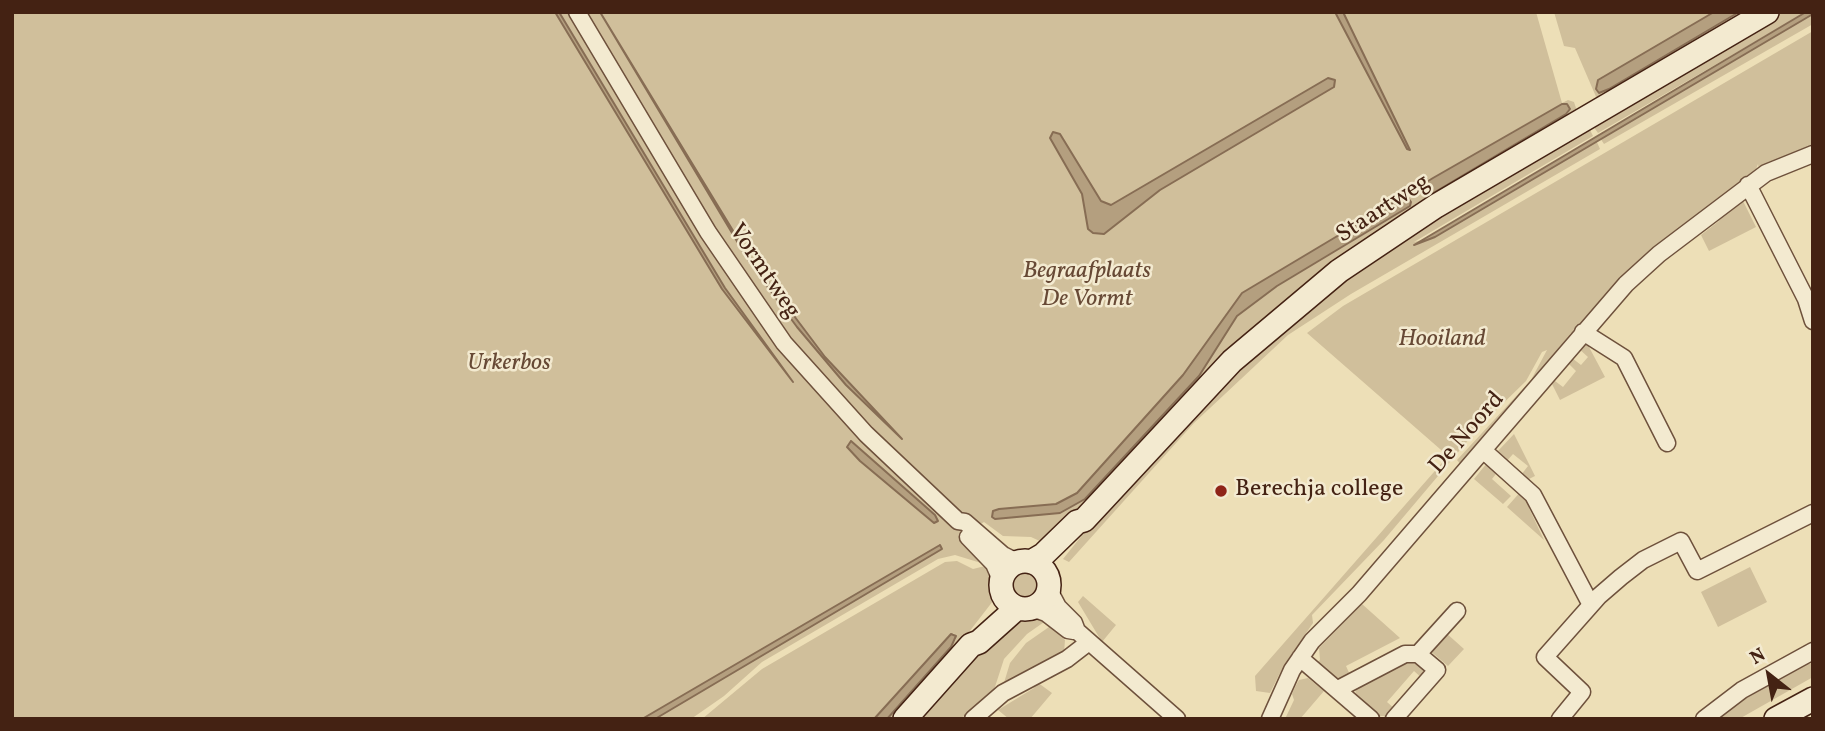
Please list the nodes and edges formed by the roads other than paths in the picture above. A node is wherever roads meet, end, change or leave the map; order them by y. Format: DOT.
graph roads {
  1 [pos="577,12"];
  2 [pos="1767,12"];
  3 [pos="1813,154"];
  4 [pos="1748,185"];
  5 [pos="1809,297"];
  6 [pos="1813,321"];
  7 [pos="1583,332"];
  8 [pos="1667,443"];
  9 [pos="1484,451"];
  10 [pos="1813,513"];
  11 [pos="1084,520"];
  12 [pos="958,521"];
  13 [pos="1024,562"];
  14 [pos="1052,592"];
  15 [pos="1013,597"];
  16 [pos="1591,605"];
  17 [pos="1457,611"];
  18 [pos="1080,632"];
  19 [pos="1813,651"];
  20 [pos="1418,654"];
  21 [pos="1300,658"];
  22 [pos="1338,690"];
  23 [pos="1813,699"];
  24 [pos="905,719"];
  25 [pos="973,719"];
  26 [pos="1177,719"];
  27 [pos="1270,719"];
  28 [pos="1371,719"];
  29 [pos="1394,719"];
  30 [pos="1560,719"];
  31 [pos="1704,719"];
  32 [pos="1776,719"];
  1 -- 12 [label="street, Vormtweg"];
  2 -- 11 [label="main road, Staartweg"];
  3 -- 4 [label="street, De Noord"];
  4 -- 5 [label="street"];
  4 -- 7 [label="street, De Noord"];
  5 -- 6 [label="street"];
  7 -- 8 [label="street"];
  7 -- 9 [label="street, De Noord"];
  9 -- 16 [label="street"];
  9 -- 21 [label="street, De Noord"];
  10 -- 16 [label="street"];
  11 -- 13 [label="main road, Staartweg"];
  11 -- 14 [label="main road, Staartweg"];
  12 -- 13 [label="street, Vormtweg"];
  12 -- 15 [label="street, Vormtweg"];
  13 -- 14 [label="main road"];
  13 -- 15 [label="main road"];
  14 -- 15 [label="main road"];
  14 -- 18 [label="street"];
  15 -- 18 [label="street, Vormtweg"];
  15 -- 24 [label="main road"];
  16 -- 30 [label="street"];
  17 -- 20 [label="street"];
  18 -- 25 [label="street"];
  18 -- 26 [label="street"];
  19 -- 31 [label="street"];
  20 -- 22 [label="street"];
  20 -- 29 [label="street"];
  21 -- 22 [label="street"];
  21 -- 27 [label="street, De Noord"];
  22 -- 28 [label="street"];
  23 -- 32 [label="main road"];
}
